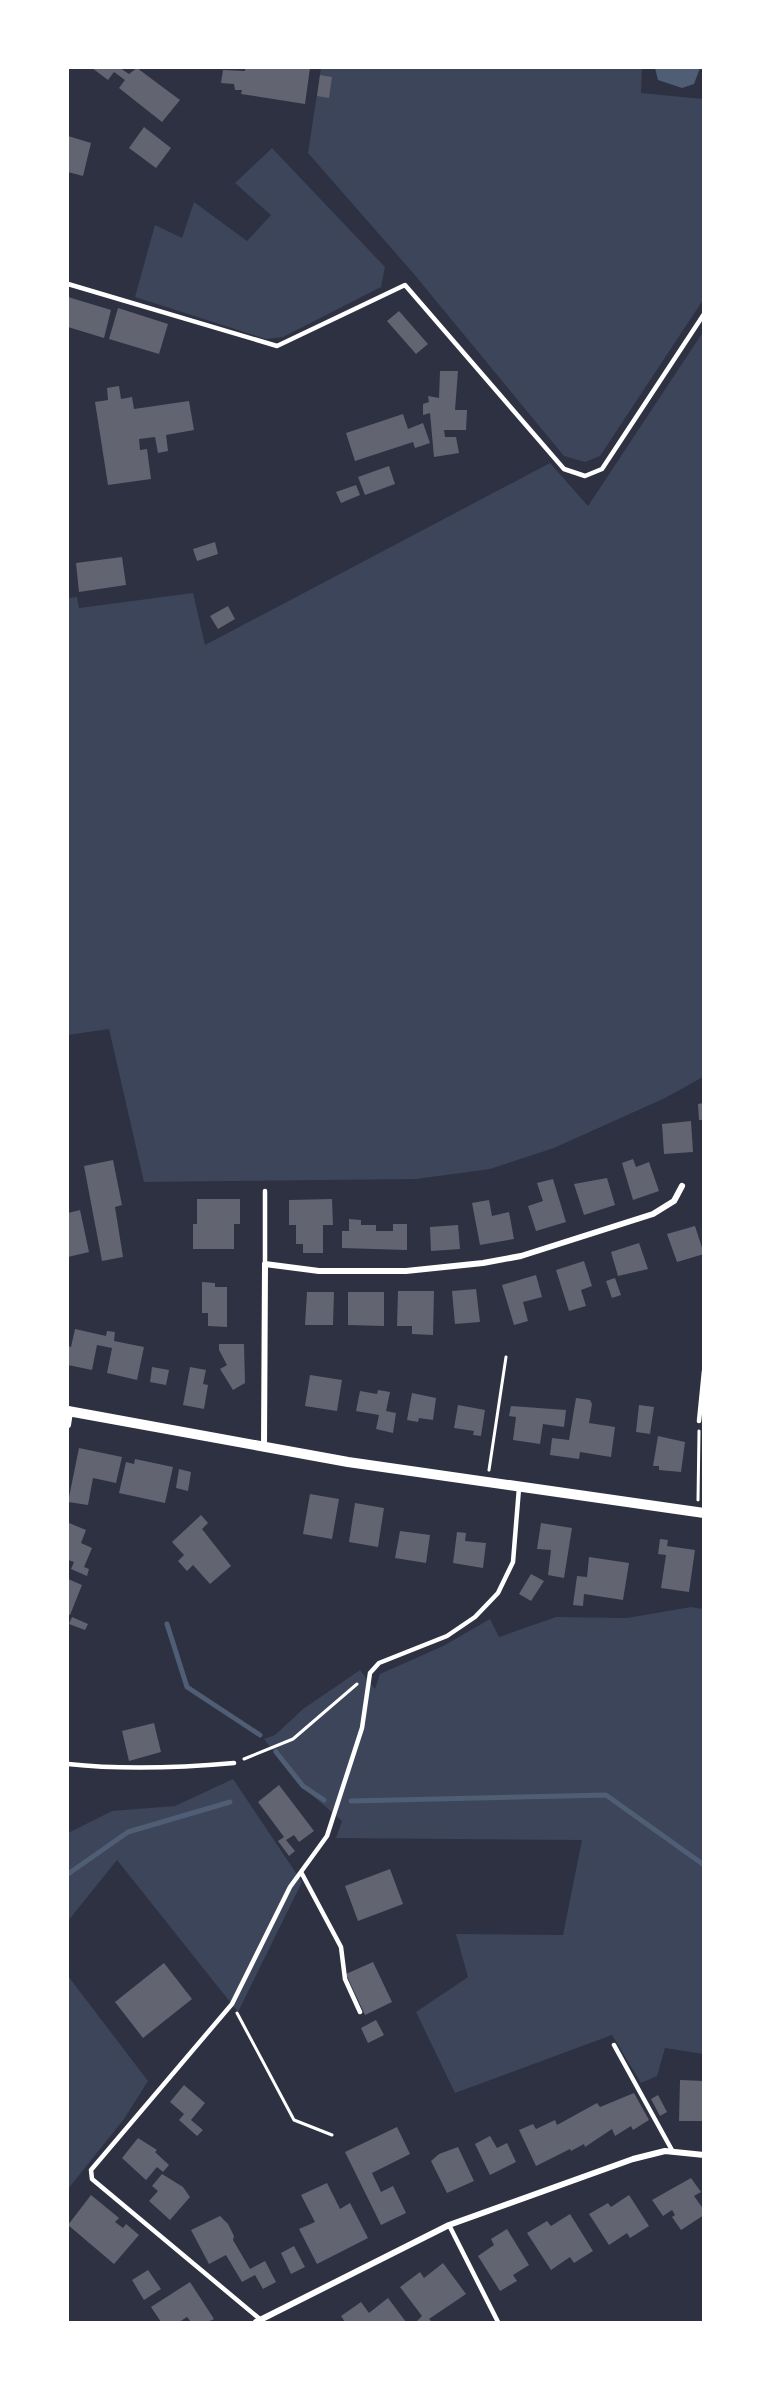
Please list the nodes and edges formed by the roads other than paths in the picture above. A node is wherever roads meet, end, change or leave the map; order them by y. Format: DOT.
graph roads {
  1 [pos="68,284"];
  2 [pos="704,314"];
  3 [pos="682,1186"];
  4 [pos="265,1191"];
  5 [pos="265,1264"];
  6 [pos="704,1371"];
  7 [pos="69,1411"];
  8 [pos="699,1420"];
  9 [pos="68,1425"];
  10 [pos="264,1446"];
  11 [pos="519,1488"];
  12 [pos="701,1513"];
  13 [pos="234,1763"];
  14 [pos="68,1764"];
  15 [pos="301,1872"];
  16 [pos="360,2012"];
  17 [pos="614,2045"];
  18 [pos="673,2152"];
  19 [pos="704,2155"];
  20 [pos="449,2225"];
  21 [pos="258,2321"];
  22 [pos="498,2322"];
  1 -- 2 [label="lane"];
  3 -- 5 [label="street"];
  4 -- 5 [label="lane"];
  5 -- 10 [label="street"];
  6 -- 8 [label="lane"];
  7 -- 9 [label="street"];
  7 -- 10 [label="street"];
  10 -- 11 [label="street"];
  11 -- 12 [label="street"];
  11 -- 15 [label="lane"];
  13 -- 14 [label="lane"];
  15 -- 16 [label="lane"];
  15 -- 21 [label="lane"];
  17 -- 18 [label="lane"];
  18 -- 19 [label="street"];
  18 -- 20 [label="street"];
  20 -- 21 [label="street"];
  20 -- 22 [label="lane"];
}
